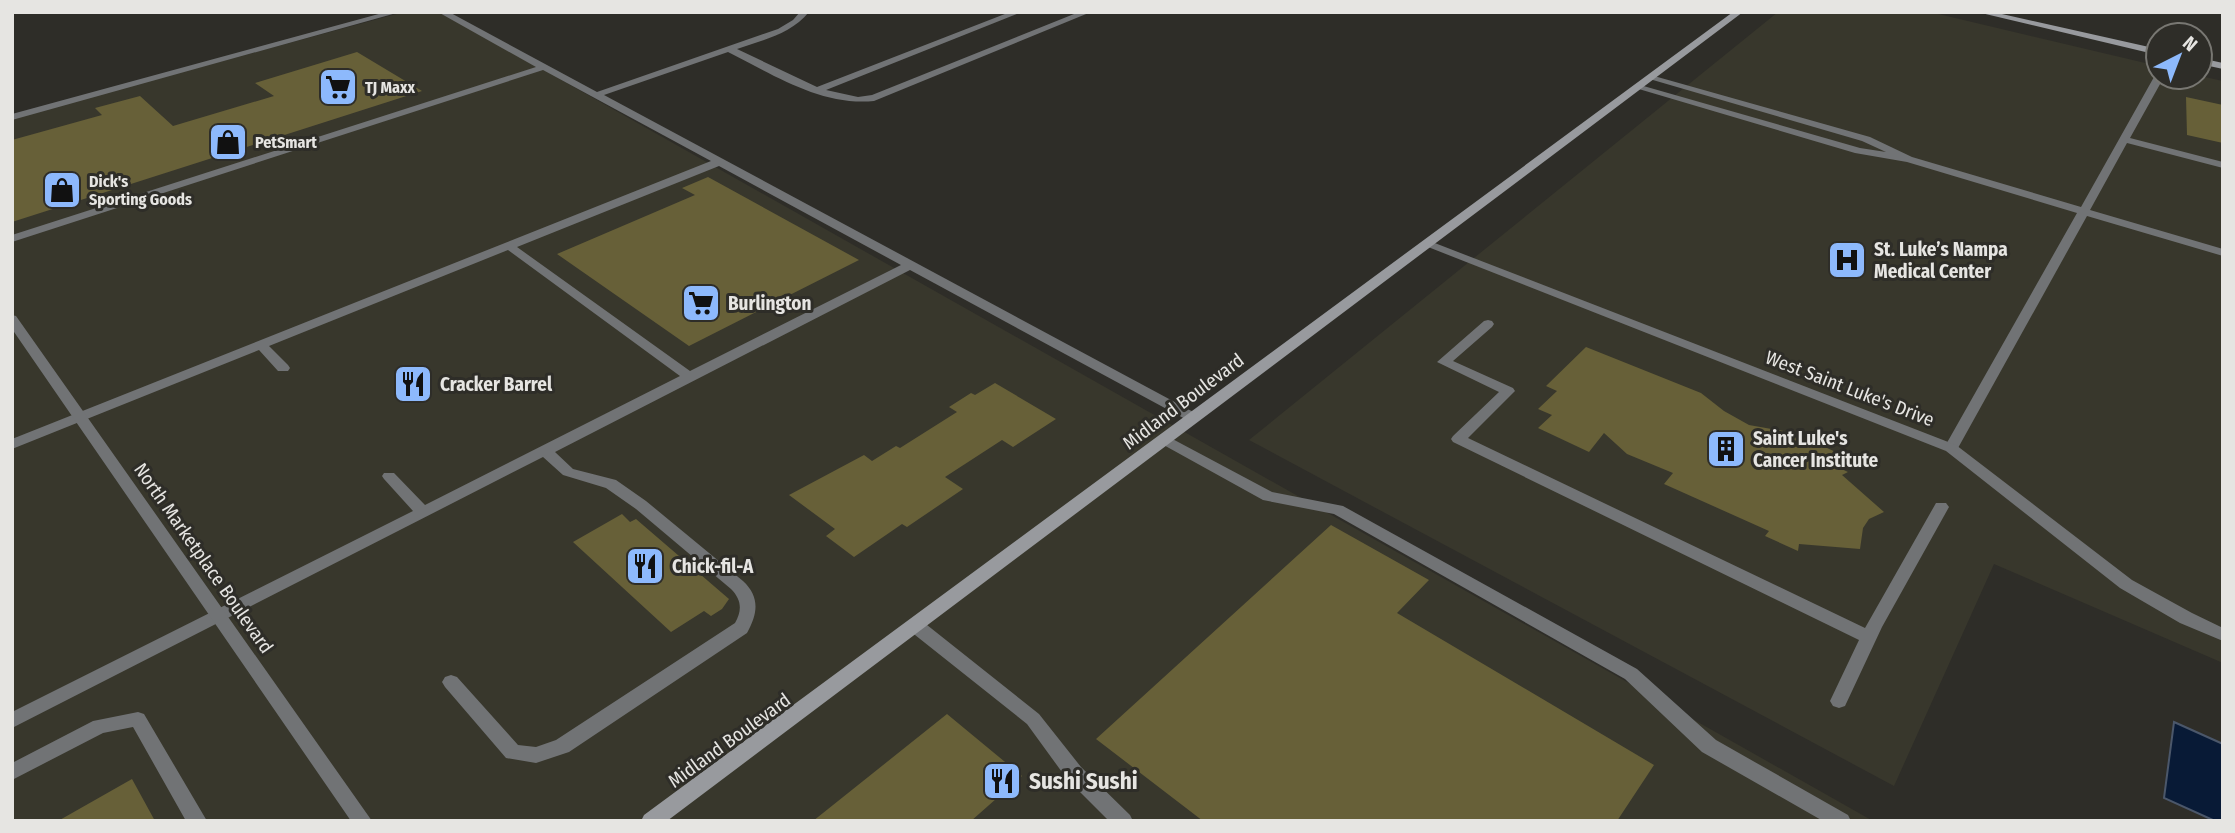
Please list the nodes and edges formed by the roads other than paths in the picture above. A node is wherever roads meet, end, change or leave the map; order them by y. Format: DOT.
graph roads {
  1 [pos="396,12"];
  2 [pos="442,12"];
  3 [pos="805,12"];
  4 [pos="1018,12"];
  5 [pos="1087,12"];
  6 [pos="1739,12"];
  7 [pos="1981,12"];
  8 [pos="2144,48"];
  9 [pos="729,49"];
  10 [pos="544,68"];
  11 [pos="1651,78"];
  12 [pos="1637,88"];
  13 [pos="818,90"];
  14 [pos="2151,91"];
  15 [pos="596,95"];
  16 [pos="12,117"];
  17 [pos="2124,139"];
  18 [pos="1908,159"];
  19 [pos="719,162"];
  20 [pos="2223,165"];
  21 [pos="2083,213"];
  22 [pos="12,239"];
  23 [pos="1427,243"];
  24 [pos="509,246"];
  25 [pos="2223,253"];
  26 [pos="909,265"];
  27 [pos="12,319"];
  28 [pos="1488,324"];
  29 [pos="261,345"];
  30 [pos="283,368"];
  31 [pos="689,377"];
  32 [pos="79,417"];
  33 [pos="1192,417"];
  34 [pos="1165,440"];
  35 [pos="12,444"];
  36 [pos="1951,448"];
  37 [pos="544,450"];
  38 [pos="389,476"];
  39 [pos="1941,507"];
  40 [pos="423,512"];
  41 [pos="218,615"];
  42 [pos="916,626"];
  43 [pos="2223,635"];
  44 [pos="1869,637"];
  45 [pos="451,682"];
  46 [pos="1839,701"];
  47 [pos="12,721"];
  48 [pos="12,772"];
  49 [pos="197,821"];
  50 [pos="362,821"];
  51 [pos="651,821"];
  52 [pos="1123,821"];
  53 [pos="1841,821"];
  1 -- 16 [label="street"];
  2 -- 10 [label="street"];
  3 -- 9 [label="street"];
  4 -- 13 [label="street"];
  5 -- 13 [label="street"];
  6 -- 11 [label="main road, Midland Boulevard"];
  7 -- 8 [label="main road"];
  9 -- 13 [label="street"];
  9 -- 15 [label="street"];
  10 -- 15 [label="street"];
  10 -- 22 [label="street"];
  11 -- 12 [label="main road, Midland Boulevard"];
  11 -- 18 [label="street"];
  12 -- 18 [label="street"];
  12 -- 23 [label="main road, Midland Boulevard"];
  14 -- 17 [label="street"];
  15 -- 19 [label="street"];
  17 -- 20 [label="street"];
  17 -- 21 [label="street"];
  18 -- 21 [label="street"];
  19 -- 24 [label="street"];
  19 -- 26 [label="street"];
  21 -- 25 [label="street"];
  21 -- 36 [label="street"];
  23 -- 33 [label="main road, Midland Boulevard"];
  23 -- 36 [label="street, West Saint Luke's Drive"];
  24 -- 29 [label="street"];
  24 -- 31 [label="street"];
  26 -- 31 [label="street"];
  26 -- 33 [label="street"];
  27 -- 32 [label="street, North Marketplace Boulevard"];
  28 -- 44 [label="street"];
  29 -- 30 [label="street"];
  29 -- 32 [label="street"];
  31 -- 37 [label="street"];
  32 -- 35 [label="street"];
  32 -- 41 [label="street, North Marketplace Boulevard"];
  33 -- 34 [label="main road, Midland Boulevard"];
  34 -- 42 [label="main road, Midland Boulevard"];
  34 -- 53 [label="street"];
  36 -- 43 [label="street, West Saint Luke's Drive"];
  37 -- 40 [label="street"];
  37 -- 45 [label="street"];
  38 -- 40 [label="street"];
  39 -- 44 [label="street"];
  40 -- 41 [label="street"];
  41 -- 47 [label="street"];
  41 -- 50 [label="street, North Marketplace Boulevard"];
  42 -- 51 [label="main road, Midland Boulevard"];
  42 -- 52 [label="street"];
  44 -- 46 [label="street"];
  48 -- 49 [label="street"];
}
